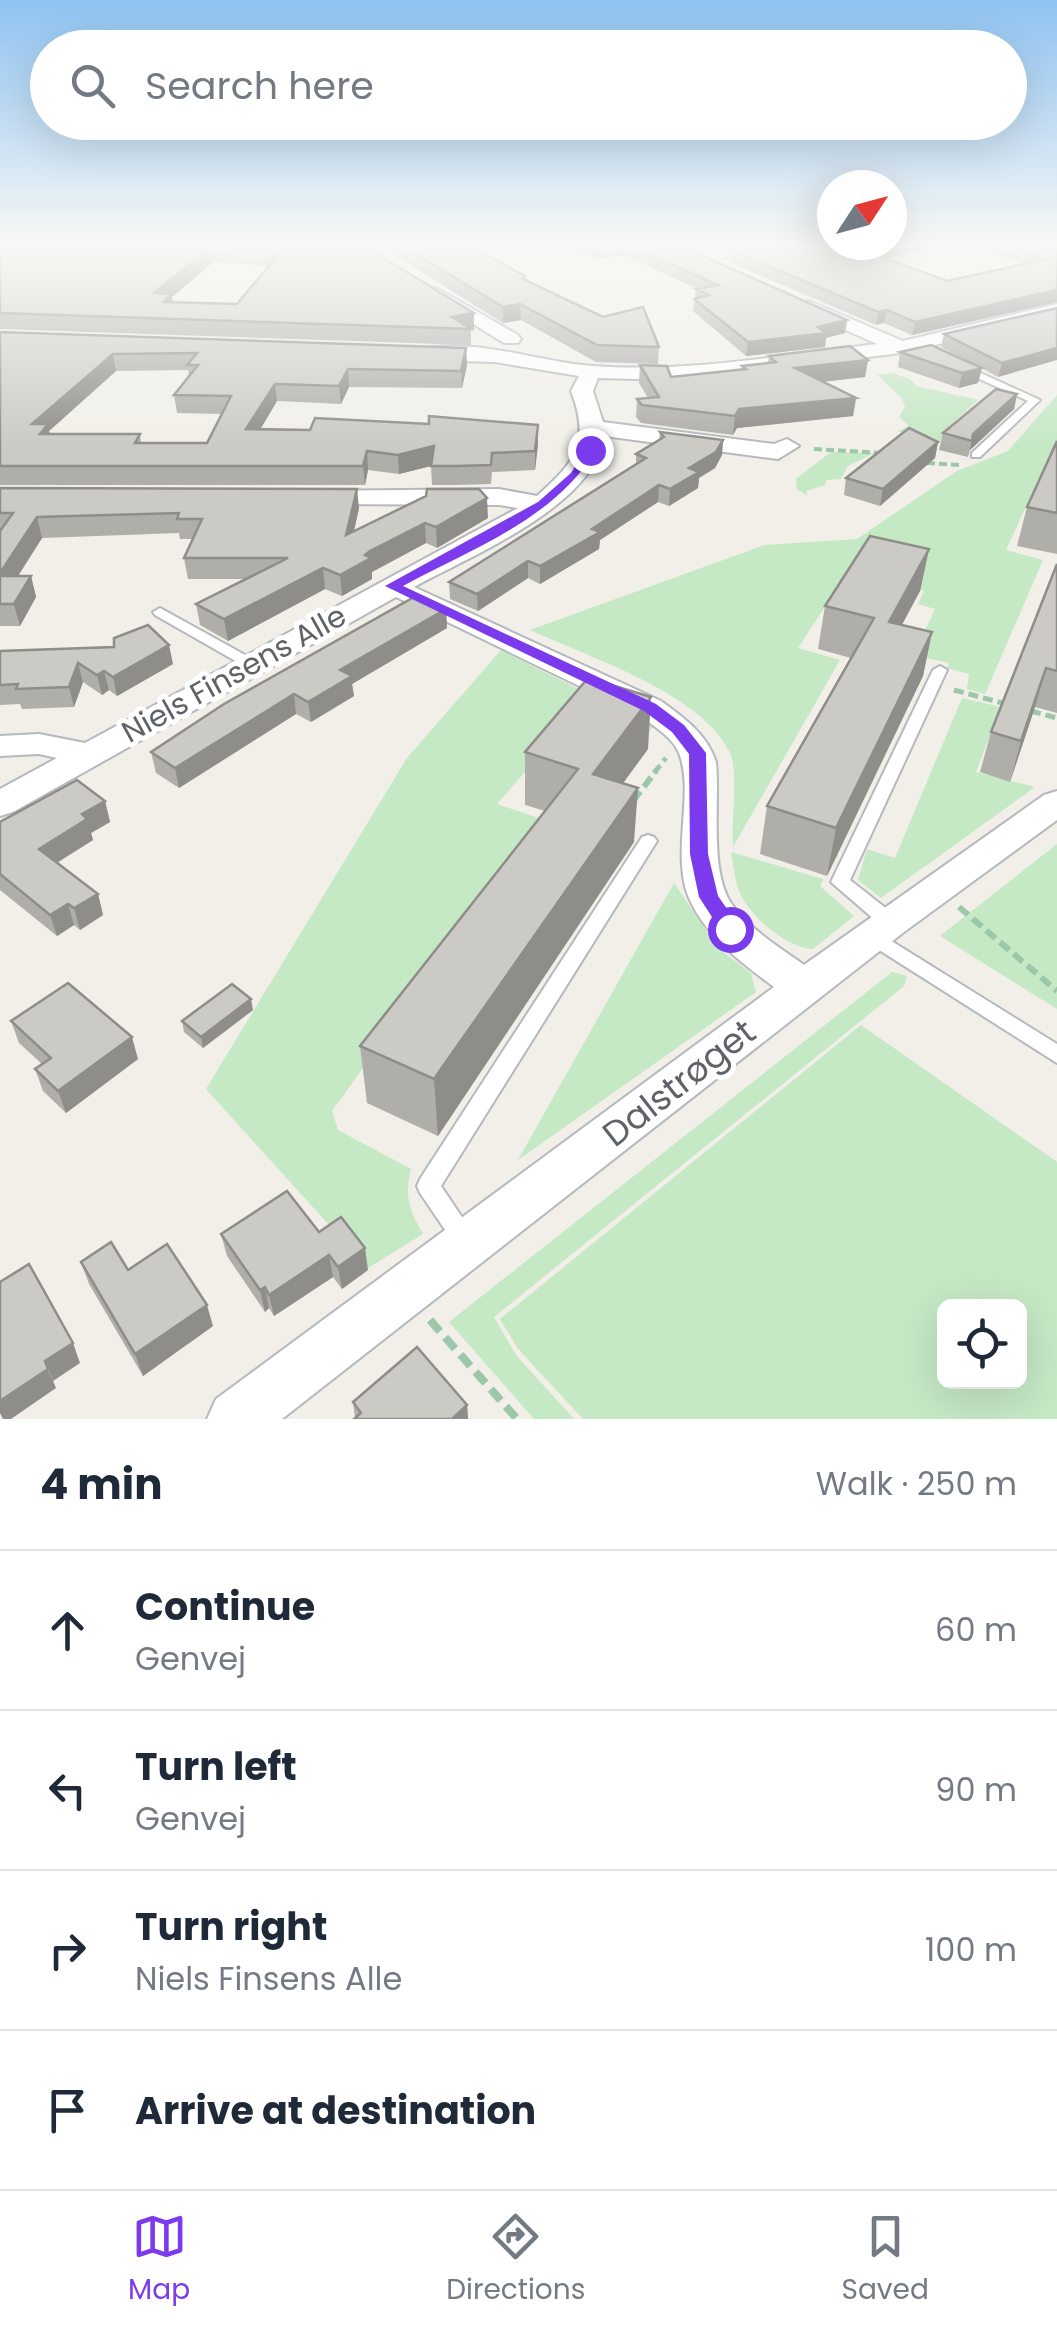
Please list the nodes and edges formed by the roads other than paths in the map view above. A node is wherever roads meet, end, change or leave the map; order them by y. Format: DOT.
graph roads {
  1 [pos="471,314"];
  2 [pos="828,314"];
  3 [pos="1042,314"];
  4 [pos="511,339"];
  5 [pos="914,349"];
  6 [pos="405,354"];
  7 [pos="946,361"];
  8 [pos="590,372"];
  9 [pos="595,428"];
  10 [pos="787,446"];
  11 [pos="976,456"];
  12 [pos="285,496"];
  13 [pos="542,505"];
  14 [pos="392,586"];
  15 [pos="160,612"];
  16 [pos="252,664"];
  17 [pos="936,677"];
  18 [pos="0,746"];
  19 [pos="90,754"];
  20 [pos="1057,803"];
  21 [pos="0,804"];
  22 [pos="648,841"];
  23 [pos="881,929"];
  24 [pos="804,987"];
  25 [pos="1057,1055"];
  26 [pos="469,1245"];
  27 [pos="236,1419"];
  1 -- 4 [label="street"];
  2 -- 5 [label="street"];
  3 -- 5 [label="street"];
  5 -- 8 [label="street"];
  6 -- 8 [label="street"];
  7 -- 11 [label="lane"];
  8 -- 9 [label="street"];
  9 -- 10 [label="street"];
  9 -- 13 [label="street, Niels Finsens Alle"];
  12 -- 13 [label="street"];
  13 -- 14 [label="street, Niels Finsens Alle"];
  14 -- 16 [label="street, Niels Finsens Alle"];
  14 -- 24 [label="street"];
  15 -- 16 [label="lane"];
  16 -- 19 [label="street, Niels Finsens Alle"];
  17 -- 23 [label="lane"];
  18 -- 19 [label="street"];
  19 -- 21 [label="street, Niels Finsens Alle"];
  20 -- 23 [label="street, Dalstrøget"];
  22 -- 26 [label="lane"];
  23 -- 24 [label="street, Dalstrøget"];
  23 -- 25 [label="lane"];
  24 -- 26 [label="street, Dalstrøget"];
  26 -- 27 [label="street, Dalstrøget"];
}
